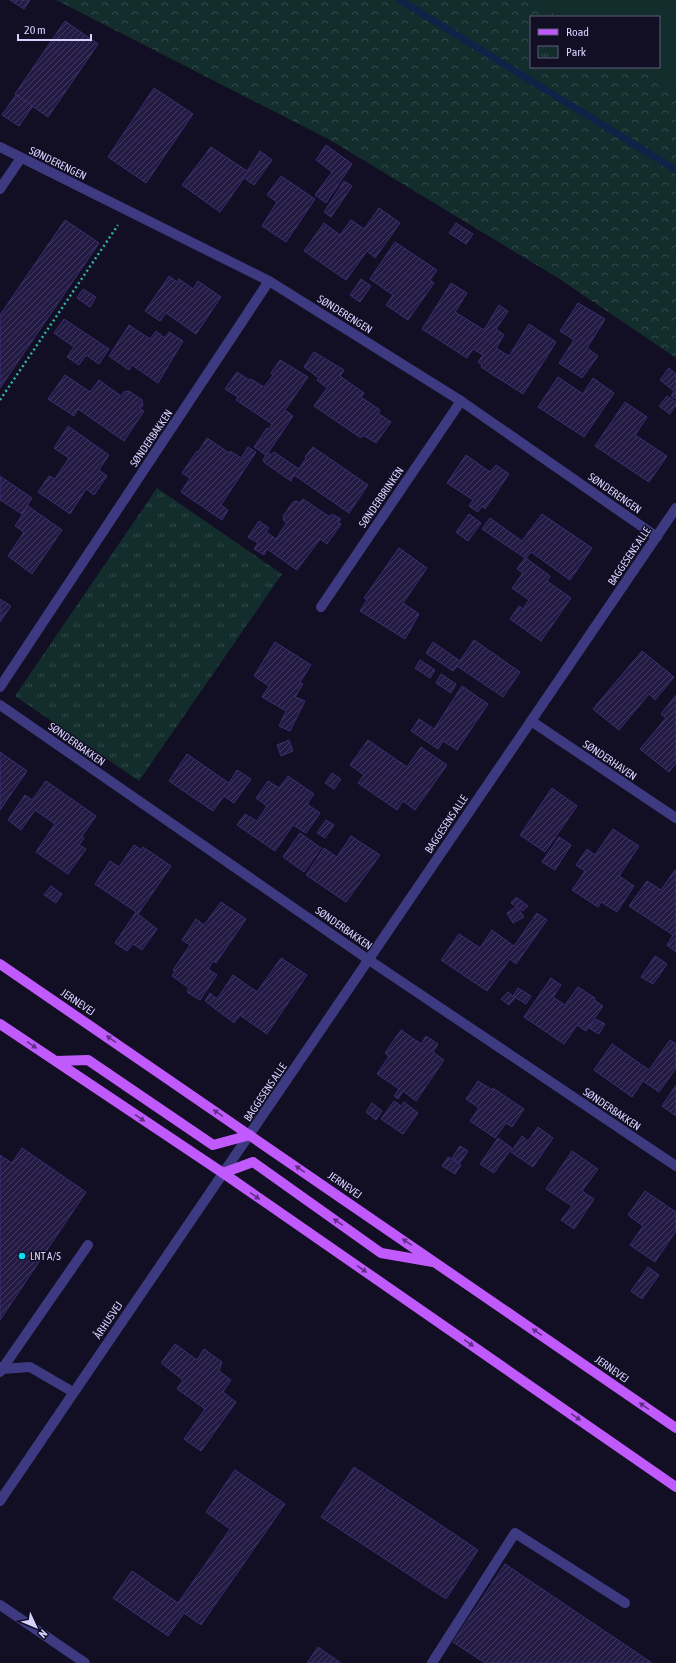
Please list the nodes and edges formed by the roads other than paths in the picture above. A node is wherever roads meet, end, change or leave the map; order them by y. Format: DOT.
graph roads {
  1 [pos="0,147"];
  2 [pos="21,158"];
  3 [pos="0,189"];
  4 [pos="269,281"];
  5 [pos="461,401"];
  6 [pos="676,508"];
  7 [pos="657,537"];
  8 [pos="321,607"];
  9 [pos="0,687"];
  10 [pos="0,706"];
  11 [pos="531,722"];
  12 [pos="676,818"];
  13 [pos="369,960"];
  14 [pos="0,964"];
  15 [pos="0,1024"];
  16 [pos="55,1061"];
  17 [pos="250,1135"];
  18 [pos="237,1154"];
  19 [pos="676,1166"];
  20 [pos="223,1173"];
  21 [pos="88,1245"];
  22 [pos="436,1262"];
  23 [pos="1,1369"];
  24 [pos="73,1392"];
  25 [pos="676,1428"];
  26 [pos="676,1487"];
  27 [pos="0,1501"];
  28 [pos="625,1603"];
  29 [pos="0,1605"];
  30 [pos="85,1663"];
  31 [pos="432,1663"];
  1 -- 2 [label="street, SØNDERENGEN"];
  2 -- 3 [label="street"];
  2 -- 4 [label="street, SØNDERENGEN"];
  4 -- 5 [label="street, SØNDERENGEN"];
  4 -- 9 [label="street, SØNDERBAKKEN"];
  5 -- 7 [label="street, SØNDERENGEN"];
  5 -- 8 [label="street, SØNDERBRINKEN"];
  6 -- 7 [label="street, BAGGESENS ALLE"];
  7 -- 11 [label="street, BAGGESENS ALLE"];
  10 -- 13 [label="street, SØNDERBAKKEN"];
  11 -- 12 [label="street, SØNDERHAVEN"];
  11 -- 13 [label="street, BAGGESENS ALLE"];
  13 -- 17 [label="street, BAGGESENS ALLE"];
  13 -- 19 [label="street, SØNDERBAKKEN"];
  17 -- 14 [label="main road, JERNEVEJ, one-way"];
  15 -- 16 [label="main road, one-way"];
  16 -- 17 [label="main road"];
  16 -- 20 [label="main road, one-way"];
  17 -- 18 [label="street, BAGGESENS ALLE"];
  22 -- 17 [label="main road, JERNEVEJ, one-way"];
  18 -- 20 [label="street, ÅRHUSVEJ"];
  22 -- 20 [label="main road, one-way"];
  20 -- 24 [label="street, ÅRHUSVEJ"];
  20 -- 26 [label="main road, one-way"];
  21 -- 23 [label="street"];
  25 -- 22 [label="main road, JERNEVEJ, one-way"];
  23 -- 24 [label="street"];
  24 -- 27 [label="street, ÅRHUSVEJ"];
  28 -- 31 [label="street"];
  29 -- 30 [label="street"];
}
